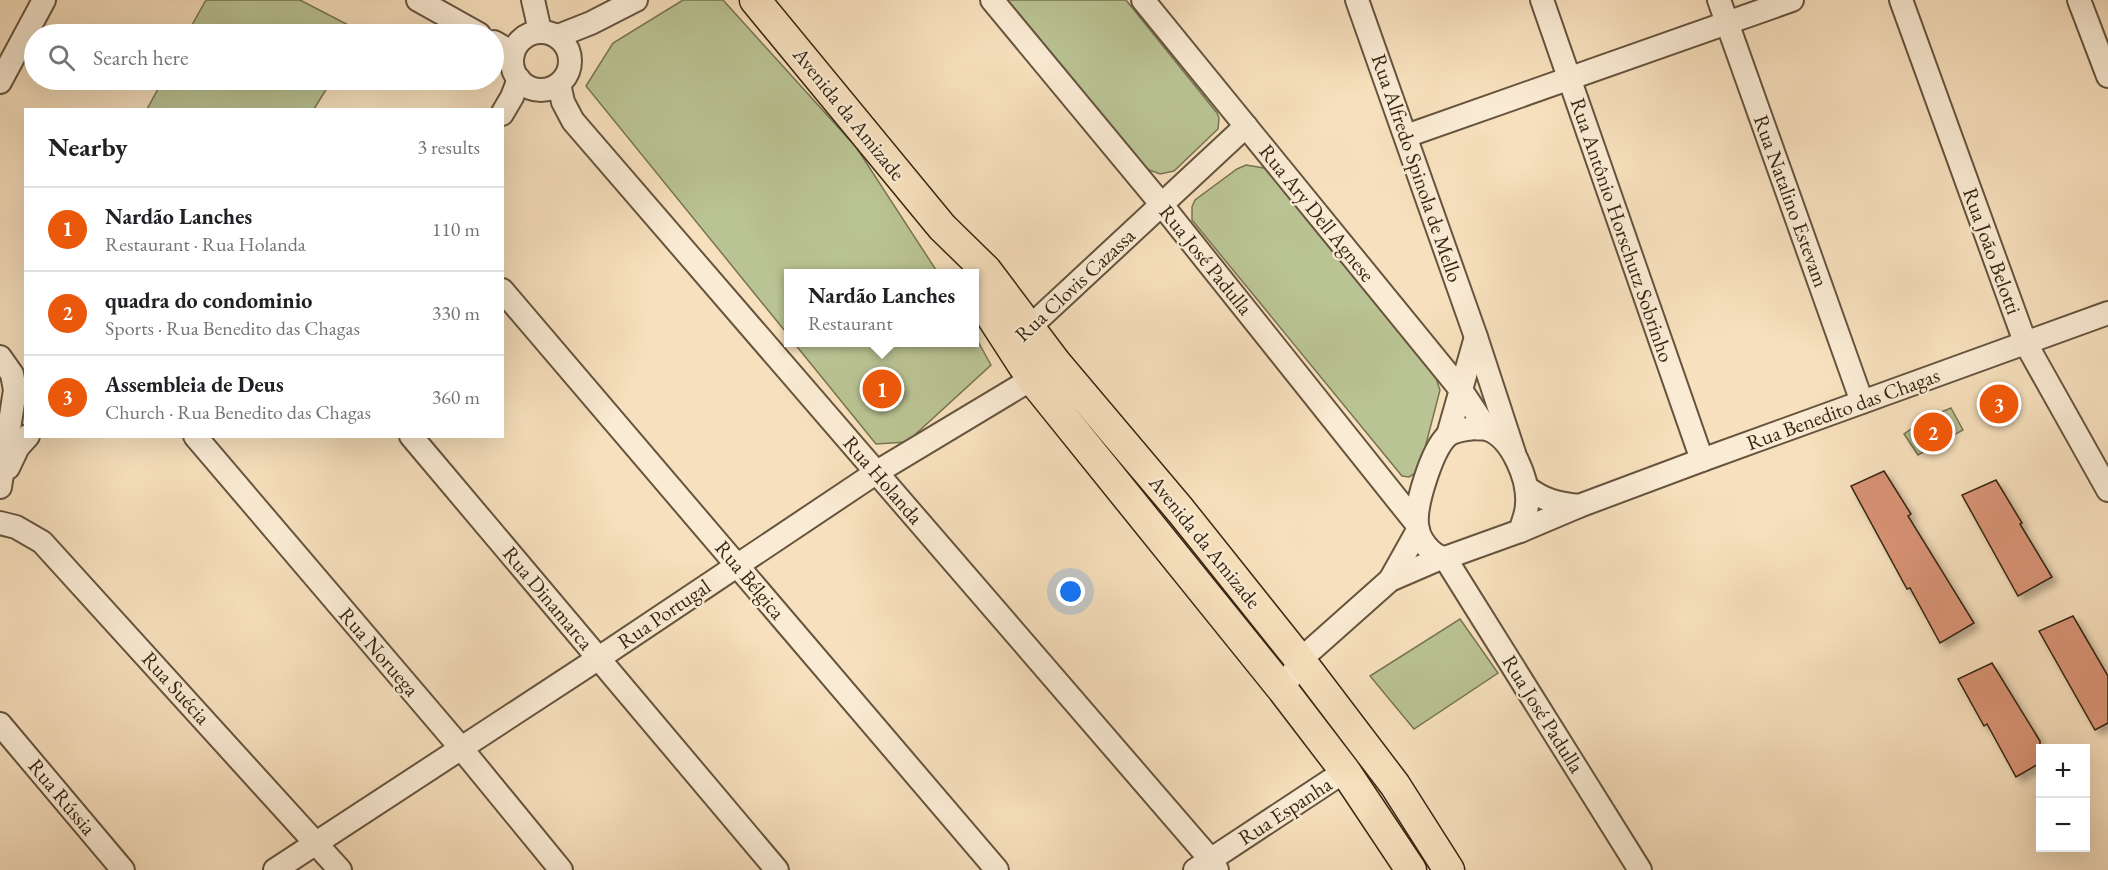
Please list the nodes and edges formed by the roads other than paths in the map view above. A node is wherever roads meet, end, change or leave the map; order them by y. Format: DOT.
graph roads {
  1 [pos="44,0"];
  2 [pos="418,0"];
  3 [pos="532,0"];
  4 [pos="636,0"];
  5 [pos="755,0"];
  6 [pos="992,0"];
  7 [pos="1143,0"];
  8 [pos="1357,0"];
  9 [pos="1542,0"];
  10 [pos="1719,0"];
  11 [pos="1792,0"];
  12 [pos="1901,0"];
  13 [pos="2079,0"];
  14 [pos="1728,23"];
  15 [pos="31,24"];
  16 [pos="462,24"];
  17 [pos="549,34"];
  18 [pos="24,37"];
  19 [pos="504,48"];
  20 [pos="504,50"];
  21 [pos="2108,76"];
  22 [pos="519,79"];
  23 [pos="1569,79"];
  24 [pos="0,82"];
  25 [pos="559,84"];
  26 [pos="504,111"];
  27 [pos="1246,126"];
  28 [pos="1406,136"];
  29 [pos="1162,205"];
  30 [pos="942,227"];
  31 [pos="963,269"];
  32 [pos="504,292"];
  33 [pos="979,295"];
  34 [pos="2108,313"];
  35 [pos="1020,337"];
  36 [pos="1476,337"];
  37 [pos="2025,342"];
  38 [pos="0,351"];
  39 [pos="0,357"];
  40 [pos="24,363"];
  41 [pos="1044,371"];
  42 [pos="1461,390"];
  43 [pos="1862,402"];
  44 [pos="1487,429"];
  45 [pos="1448,435"];
  46 [pos="26,438"];
  47 [pos="197,438"];
  48 [pos="413,438"];
  49 [pos="1514,453"];
  50 [pos="1702,460"];
  51 [pos="877,472"];
  52 [pos="1,484"];
  53 [pos="1526,487"];
  54 [pos="2108,490"];
  55 [pos="1579,506"];
  56 [pos="0,523"];
  57 [pos="1417,526"];
  58 [pos="1520,531"];
  59 [pos="1443,558"];
  60 [pos="737,565"];
  61 [pos="1390,580"];
  62 [pos="599,658"];
  63 [pos="1300,660"];
  64 [pos="1283,690"];
  65 [pos="0,724"];
  66 [pos="461,748"];
  67 [pos="1345,771"];
  68 [pos="1395,785"];
  69 [pos="317,843"];
  70 [pos="1208,867"];
  71 [pos="123,870"];
  72 [pos="275,870"];
  73 [pos="340,870"];
  74 [pos="561,870"];
  75 [pos="777,870"];
  76 [pos="997,870"];
  77 [pos="1411,870"];
  78 [pos="1449,870"];
  79 [pos="1640,870"];
  1 -- 15 [label="street"];
  2 -- 16 [label="street"];
  3 -- 17 [label="street"];
  4 -- 17 [label="street"];
  5 -- 30 [label="main road, Avenida da Amizade"];
  6 -- 29 [label="street, Rua José Padulla"];
  7 -- 27 [label="street, Rua Ary Dell Agnese"];
  8 -- 28 [label="street, Rua Alfredo Spinola de Mello"];
  9 -- 23 [label="street, Rua Antônio Horschutz Sobrinho"];
  10 -- 14 [label="street, Rua Natalino Estevam"];
  11 -- 14 [label="street"];
  12 -- 37 [label="street, Rua João Belotti"];
  13 -- 21 [label="street"];
  14 -- 23 [label="street"];
  14 -- 43 [label="street, Rua Natalino Estevam"];
  17 -- 19 [label="street"];
  17 -- 25 [label="street"];
  18 -- 24 [label="street"];
  20 -- 22 [label="street"];
  22 -- 25 [label="street"];
  22 -- 26 [label="street"];
  23 -- 28 [label="street"];
  23 -- 50 [label="street, Rua Antônio Horschutz Sobrinho"];
  25 -- 51 [label="street, Rua Holanda"];
  27 -- 29 [label="street, Rua Clovis Cazassa"];
  27 -- 42 [label="street, Rua Ary Dell Agnese"];
  28 -- 36 [label="street, Rua Alfredo Spinola de Mello"];
  29 -- 35 [label="street, Rua Clovis Cazassa"];
  29 -- 57 [label="street, Rua José Padulla"];
  30 -- 31 [label="main road, Avenida da Amizade"];
  30 -- 35 [label="main road, Avenida da Amizade"];
  32 -- 60 [label="street, Rua Bélgica"];
  33 -- 35 [label="main road, Avenida da Amizade"];
  34 -- 37 [label="street, Rua Benedito das Chagas"];
  35 -- 41 [label="main road, Avenida da Amizade"];
  36 -- 42 [label="street"];
  36 -- 49 [label="street, Rua Alfredo Spinola de Mello"];
  37 -- 43 [label="street, Rua Benedito das Chagas"];
  37 -- 54 [label="street, Rua João Belotti"];
  38 -- 40 [label="street"];
  39 -- 52 [label="street"];
  41 -- 51 [label="street, Rua Portugal"];
  41 -- 63 [label="main road, Avenida da Amizade"];
  41 -- 64 [label="main road, Avenida da Amizade"];
  42 -- 44 [label="street, Rua Ary Dell Agnese"];
  42 -- 45 [label="street"];
  43 -- 50 [label="street, Rua Benedito das Chagas"];
  44 -- 45 [label="street"];
  44 -- 49 [label="street"];
  45 -- 57 [label="street"];
  46 -- 52 [label="street"];
  47 -- 66 [label="street, Rua Noruega"];
  48 -- 62 [label="street, Rua Dinamarca"];
  49 -- 53 [label="street"];
  50 -- 55 [label="street, Rua Benedito das Chagas"];
  51 -- 60 [label="street, Rua Portugal"];
  51 -- 70 [label="street, Rua Holanda"];
  53 -- 55 [label="street"];
  53 -- 58 [label="street"];
  55 -- 58 [label="street, Rua Benedito das Chagas"];
  56 -- 69 [label="street, Rua Suécia"];
  57 -- 59 [label="street"];
  57 -- 61 [label="street"];
  58 -- 59 [label="street"];
  59 -- 61 [label="street"];
  59 -- 79 [label="street, Rua José Padulla"];
  60 -- 62 [label="street, Rua Portugal"];
  60 -- 76 [label="street, Rua Bélgica"];
  61 -- 63 [label="street"];
  62 -- 66 [label="street, Rua Portugal"];
  62 -- 75 [label="street, Rua Dinamarca"];
  63 -- 64 [label="street"];
  63 -- 68 [label="main road, Avenida da Amizade"];
  64 -- 67 [label="main road, Avenida da Amizade"];
  65 -- 71 [label="street, Rua Rússia"];
  66 -- 69 [label="street, Rua Portugal"];
  66 -- 74 [label="street, Rua Noruega"];
  67 -- 68 [label="main road"];
  67 -- 70 [label="street, Rua Espanha"];
  67 -- 77 [label="main road, Avenida da Amizade"];
  68 -- 78 [label="main road, Avenida da Amizade"];
  69 -- 72 [label="street, Rua Portugal"];
  69 -- 73 [label="street, Rua Suécia"];
}
